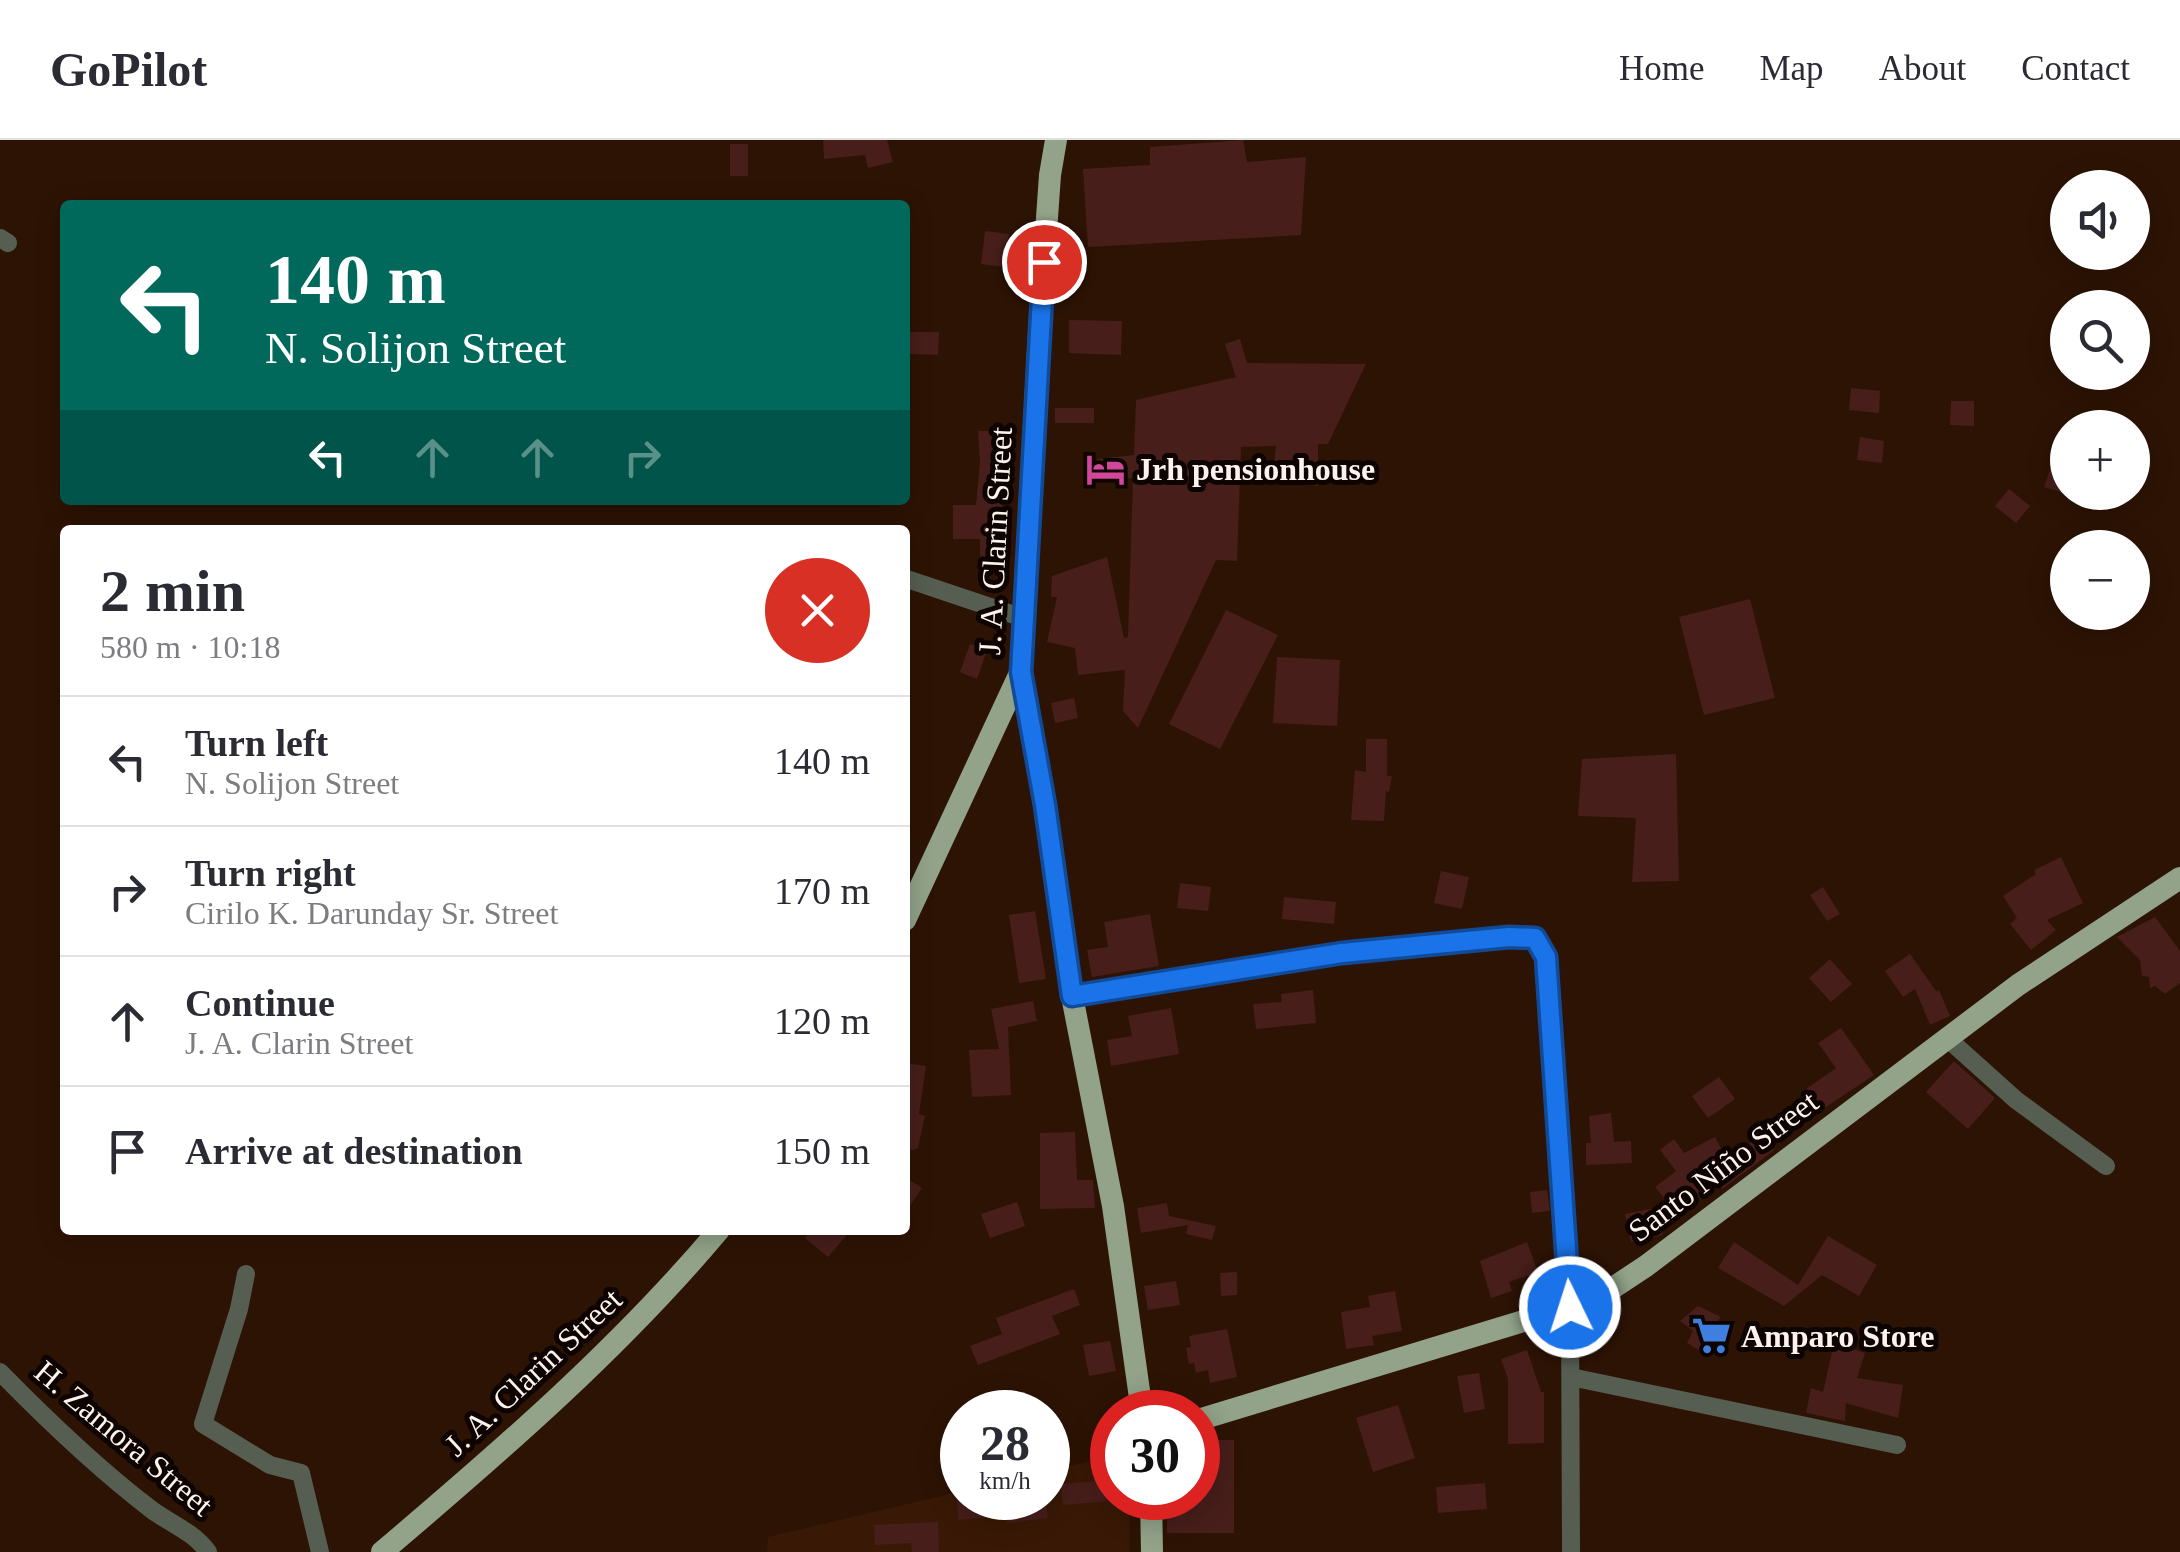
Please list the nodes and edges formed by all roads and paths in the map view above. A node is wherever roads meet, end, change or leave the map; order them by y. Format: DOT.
graph roads {
  1 [pos="1056,140"];
  2 [pos="910,580"];
  3 [pos="1026,619"];
  4 [pos="1021,672"];
  5 [pos="2180,878"];
  6 [pos="910,909"];
  7 [pos="1072,996"];
  8 [pos="1946,1038"];
  9 [pos="2106,1166"];
  10 [pos="715,1235"];
  11 [pos="246,1274"];
  12 [pos="1570,1307"];
  13 [pos="0,1372"];
  14 [pos="1570,1377"];
  15 [pos="1139,1390"];
  16 [pos="1220,1413"];
  17 [pos="1897,1445"];
  18 [pos="1151,1520"];
  19 [pos="208,1552"];
  20 [pos="320,1552"];
  21 [pos="382,1552"];
  22 [pos="1152,1552"];
  23 [pos="1571,1552"];
  1 -- 3 [label="main road, J. A. Clarin Street"];
  2 -- 3 [label="street"];
  3 -- 4 [label="main road, J. A. Clarin Street"];
  4 -- 6 [label="main road, J. A. Clarin Street"];
  4 -- 7 [label="main road"];
  5 -- 8 [label="main road, Santo Niño Street"];
  7 -- 12 [label="street"];
  7 -- 15 [label="main road"];
  8 -- 9 [label="street"];
  8 -- 12 [label="main road, Santo Niño Street"];
  10 -- 21 [label="main road, J. A. Clarin Street"];
  11 -- 20 [label="street"];
  12 -- 14 [label="street"];
  12 -- 16 [label="main road, Santo Niño Street"];
  13 -- 19 [label="street, H. Zamora Street"];
  14 -- 17 [label="street"];
  14 -- 23 [label="street"];
  18 -- 22 [label="main road"];
}
